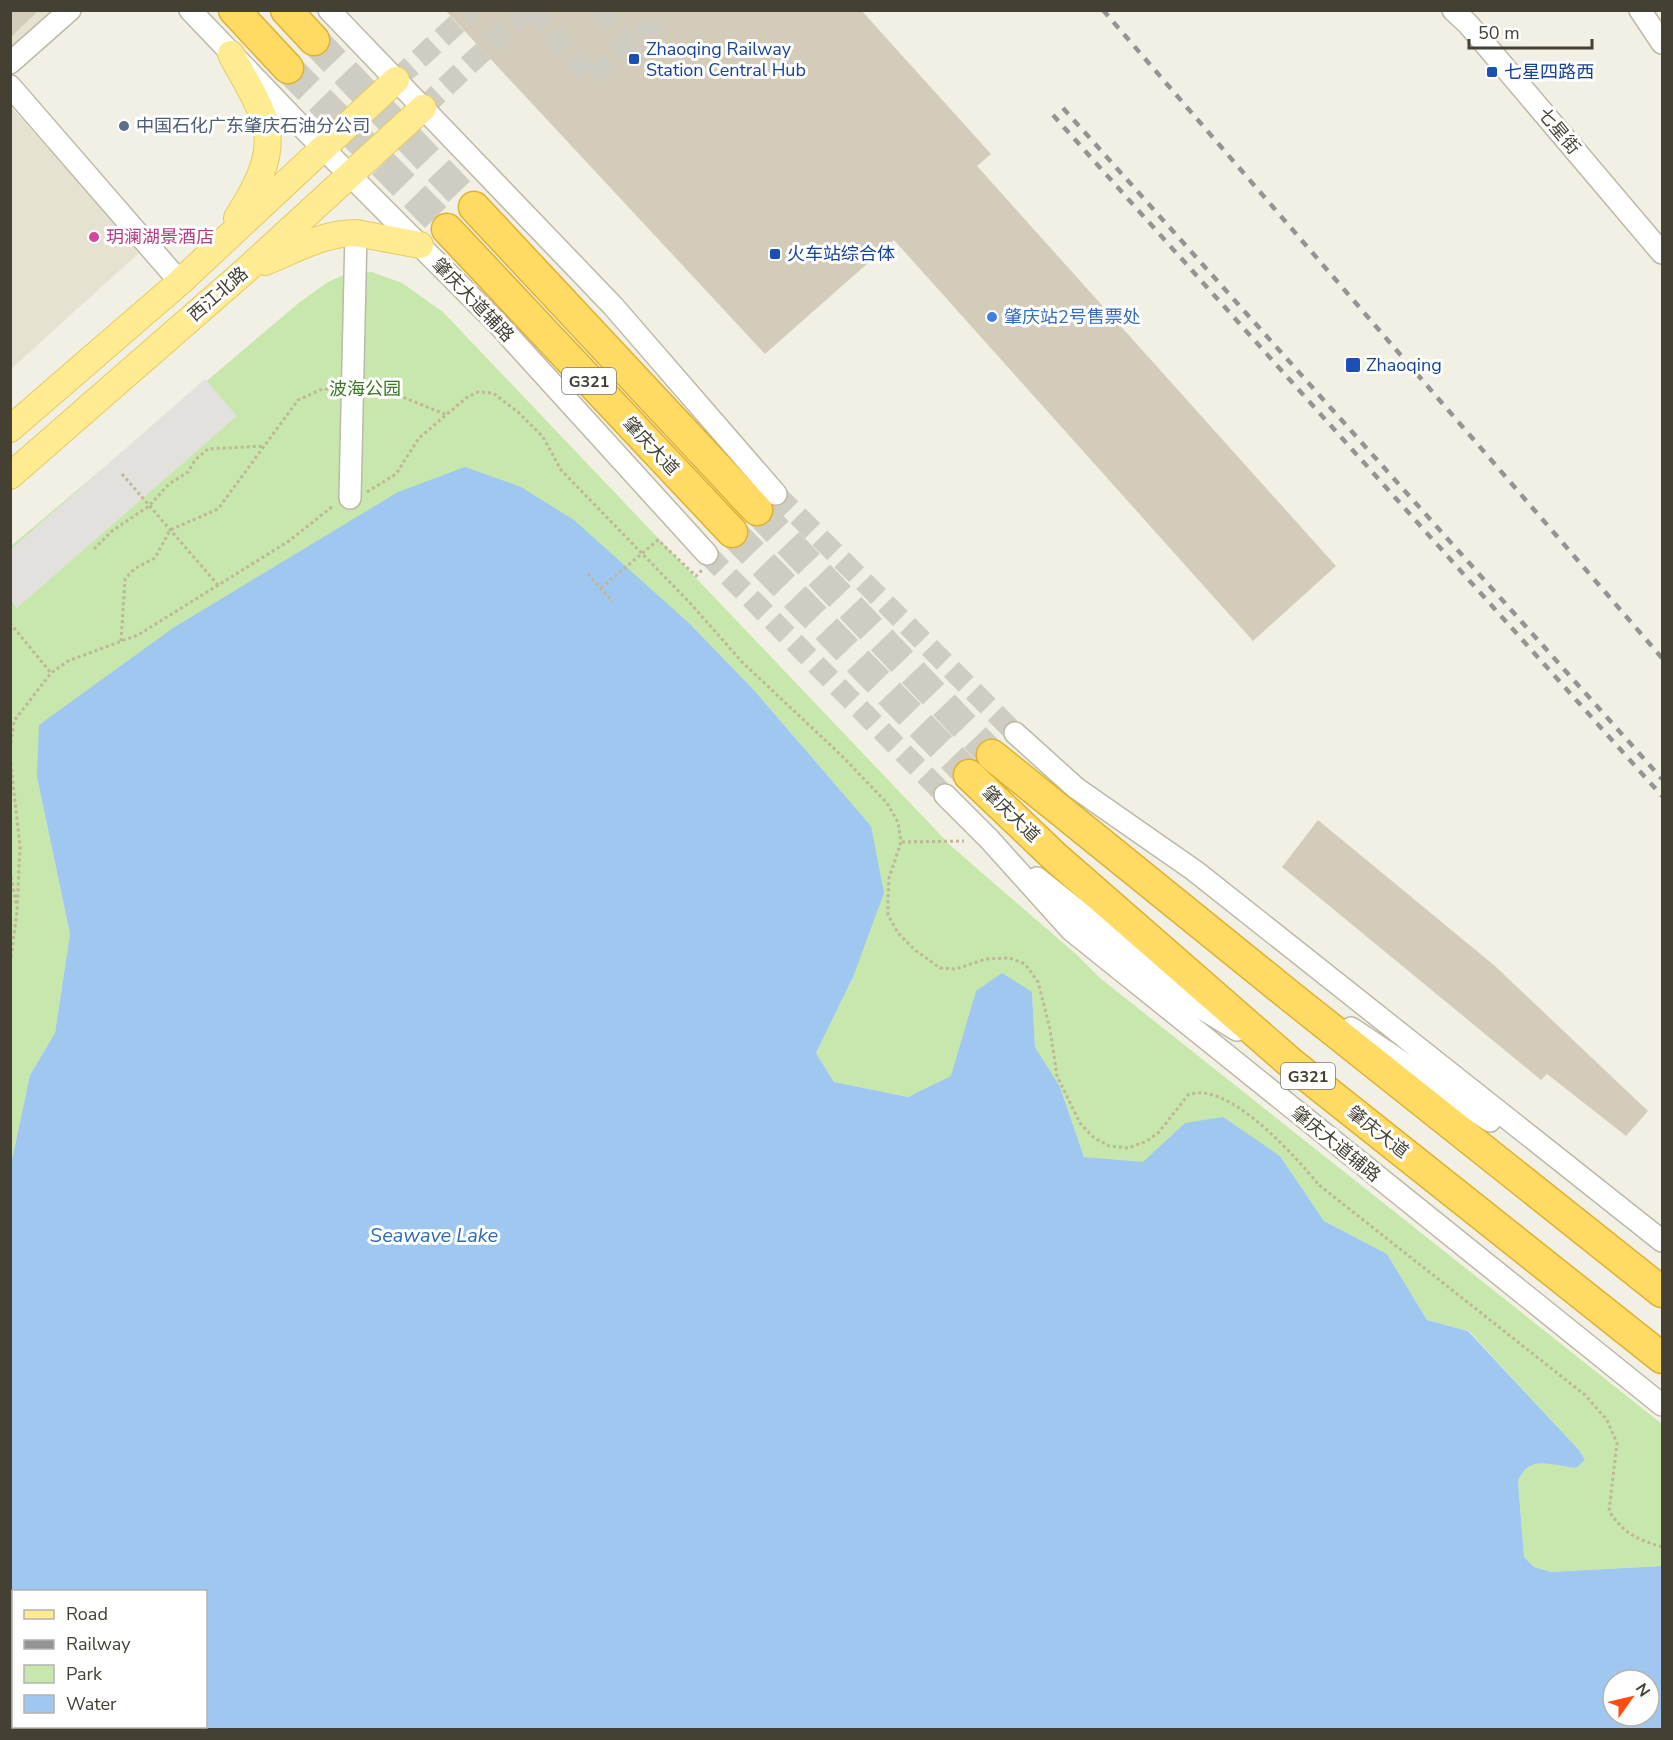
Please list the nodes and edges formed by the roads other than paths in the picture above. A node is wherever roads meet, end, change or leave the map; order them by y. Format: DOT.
graph roads {
  1 [pos="70,10"];
  2 [pos="190,10"];
  3 [pos="234,10"];
  4 [pos="286,10"];
  5 [pos="329,10"];
  6 [pos="1640,10"];
  7 [pos="1466,15"];
  8 [pos="314,39"];
  9 [pos="1662,42"];
  10 [pos="231,54"];
  11 [pos="10,63"];
  12 [pos="288,68"];
  13 [pos="396,80"];
  14 [pos="10,86"];
  15 [pos="423,108"];
  16 [pos="324,148"];
  17 [pos="350,175"];
  18 [pos="474,207"];
  19 [pos="447,229"];
  20 [pos="356,233"];
  21 [pos="221,244"];
  22 [pos="420,245"];
  23 [pos="1662,253"];
  24 [pos="245,271"];
  25 [pos="180,282"];
  26 [pos="10,429"];
  27 [pos="10,476"];
  28 [pos="350,498"];
  29 [pos="766,502"];
  30 [pos="732,532"];
  31 [pos="706,560"];
  32 [pos="1015,733"];
  33 [pos="992,755"];
  34 [pos="969,775"];
  35 [pos="945,795"];
  36 [pos="990,840"];
  37 [pos="1290,996"];
  38 [pos="1292,1064"];
  39 [pos="1585,1180"];
  40 [pos="1662,1241"];
  41 [pos="1662,1292"];
  42 [pos="1662,1358"];
  43 [pos="1662,1405"];
  1 -- 11 [label="street"];
  2 -- 10 [label="street, 肇庆大道辅路"];
  3 -- 12 [label="highway"];
  4 -- 8 [label="highway"];
  5 -- 13 [label="street"];
  6 -- 9 [label="street"];
  7 -- 23 [label="street, 七星街"];
  10 -- 16 [label="street, 肇庆大道辅路"];
  10 -- 21 [label="main road"];
  13 -- 15 [label="street"];
  13 -- 16 [label="main road, 西江北路"];
  14 -- 25 [label="street"];
  15 -- 17 [label="main road, 西江北路"];
  15 -- 29 [label="street"];
  16 -- 17 [label="street, 肇庆大道辅路"];
  16 -- 21 [label="main road, 西江北路"];
  17 -- 22 [label="street, 肇庆大道辅路"];
  17 -- 24 [label="main road, 西江北路"];
  18 -- 29 [label="highway, 肇庆大道 / G321"];
  19 -- 30 [label="highway, 肇庆大道 / G321"];
  20 -- 22 [label="main road"];
  20 -- 24 [label="main road"];
  20 -- 28 [label="street"];
  21 -- 24 [label="main road"];
  21 -- 25 [label="main road, 西江北路"];
  22 -- 31 [label="street, 肇庆大道辅路"];
  24 -- 27 [label="main road, 西江北路"];
  25 -- 26 [label="main road, 西江北路"];
  32 -- 39 [label="street"];
  33 -- 37 [label="highway, 肇庆大道 / G321"];
  34 -- 38 [label="highway, 肇庆大道 / G321"];
  35 -- 36 [label="street, 肇庆大道辅路"];
  36 -- 38 [label="street"];
  36 -- 43 [label="street, 肇庆大道辅路"];
  37 -- 39 [label="street"];
  37 -- 41 [label="highway, 肇庆大道 / G321"];
  38 -- 42 [label="highway, 肇庆大道 / G321"];
  39 -- 40 [label="street"];
}
